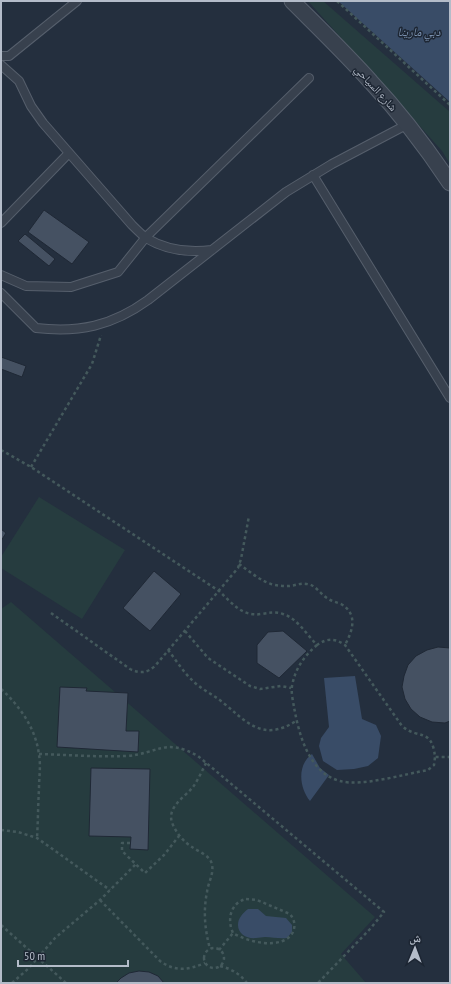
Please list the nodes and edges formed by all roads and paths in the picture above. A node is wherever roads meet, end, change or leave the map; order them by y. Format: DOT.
graph roads {
  1 [pos="77,1"];
  2 [pos="292,1"];
  3 [pos="337,1"];
  4 [pos="1,56"];
  5 [pos="1,65"];
  6 [pos="309,78"];
  7 [pos="450,105"];
  8 [pos="408,124"];
  9 [pos="69,153"];
  10 [pos="313,175"];
  11 [pos="450,183"];
  12 [pos="1,223"];
  13 [pos="146,237"];
  14 [pos="213,250"];
  15 [pos="1,275"];
  16 [pos="1,293"];
  17 [pos="105,323"];
  18 [pos="450,398"];
  19 [pos="1,450"];
  20 [pos="31,467"];
  21 [pos="248,516"];
  22 [pos="240,564"];
  23 [pos="219,591"];
  24 [pos="51,613"];
  25 [pos="185,631"];
  26 [pos="317,645"];
  27 [pos="346,645"];
  28 [pos="168,650"];
  29 [pos="291,688"];
  30 [pos="1,689"];
  31 [pos="296,721"];
  32 [pos="39,754"];
  33 [pos="435,757"];
  34 [pos="450,757"];
  35 [pos="206,763"];
  36 [pos="1,830"];
  37 [pos="179,836"];
  38 [pos="37,838"];
  39 [pos="130,843"];
  40 [pos="136,864"];
  41 [pos="110,890"];
  42 [pos="100,900"];
  43 [pos="1,925"];
  44 [pos="233,934"];
  45 [pos="210,949"];
  46 [pos="219,950"];
  47 [pos="38,958"];
  48 [pos="205,963"];
  49 [pos="220,966"];
  50 [pos="12,983"];
  51 [pos="66,983"];
  52 [pos="247,983"];
  53 [pos="318,983"];
  1 -- 4 [label="lane"];
  2 -- 8 [label="street, شارع السياحي"];
  3 -- 7 [label="path"];
  5 -- 9 [label="lane"];
  6 -- 13 [label="lane"];
  8 -- 10 [label="lane"];
  8 -- 11 [label="street, شارع السياحي"];
  9 -- 12 [label="lane"];
  9 -- 13 [label="lane"];
  10 -- 14 [label="lane"];
  10 -- 18 [label="lane"];
  13 -- 14 [label="lane"];
  13 -- 15 [label="lane"];
  14 -- 17 [label="lane"];
  16 -- 17 [label="lane"];
  17 -- 20 [label="path"];
  19 -- 20 [label="path"];
  20 -- 23 [label="path"];
  21 -- 22 [label="path"];
  22 -- 23 [label="path"];
  22 -- 27 [label="path"];
  23 -- 25 [label="path"];
  23 -- 26 [label="path"];
  24 -- 28 [label="path"];
  25 -- 28 [label="path"];
  25 -- 29 [label="path"];
  26 -- 27 [label="path"];
  26 -- 29 [label="path"];
  27 -- 33 [label="path"];
  28 -- 31 [label="path"];
  29 -- 31 [label="path"];
  30 -- 32 [label="path"];
  31 -- 33 [label="path"];
  32 -- 35 [label="path"];
  32 -- 38 [label="path"];
  33 -- 34 [label="path"];
  35 -- 37 [label="path"];
  35 -- 53 [label="path"];
  36 -- 38 [label="path"];
  37 -- 40 [label="path"];
  37 -- 45 [label="path"];
  38 -- 41 [label="path"];
  39 -- 40 [label="path"];
  40 -- 41 [label="path"];
  41 -- 42 [label="path"];
  42 -- 47 [label="path"];
  42 -- 48 [label="path"];
  43 -- 47 [label="path"];
  44 -- 44 [label="path"];
  44 -- 46 [label="path"];
  45 -- 46 [label="path"];
  45 -- 48 [label="path"];
  46 -- 49 [label="path"];
  47 -- 50 [label="path"];
  47 -- 51 [label="path"];
  48 -- 49 [label="path"];
  49 -- 52 [label="path"];
}
